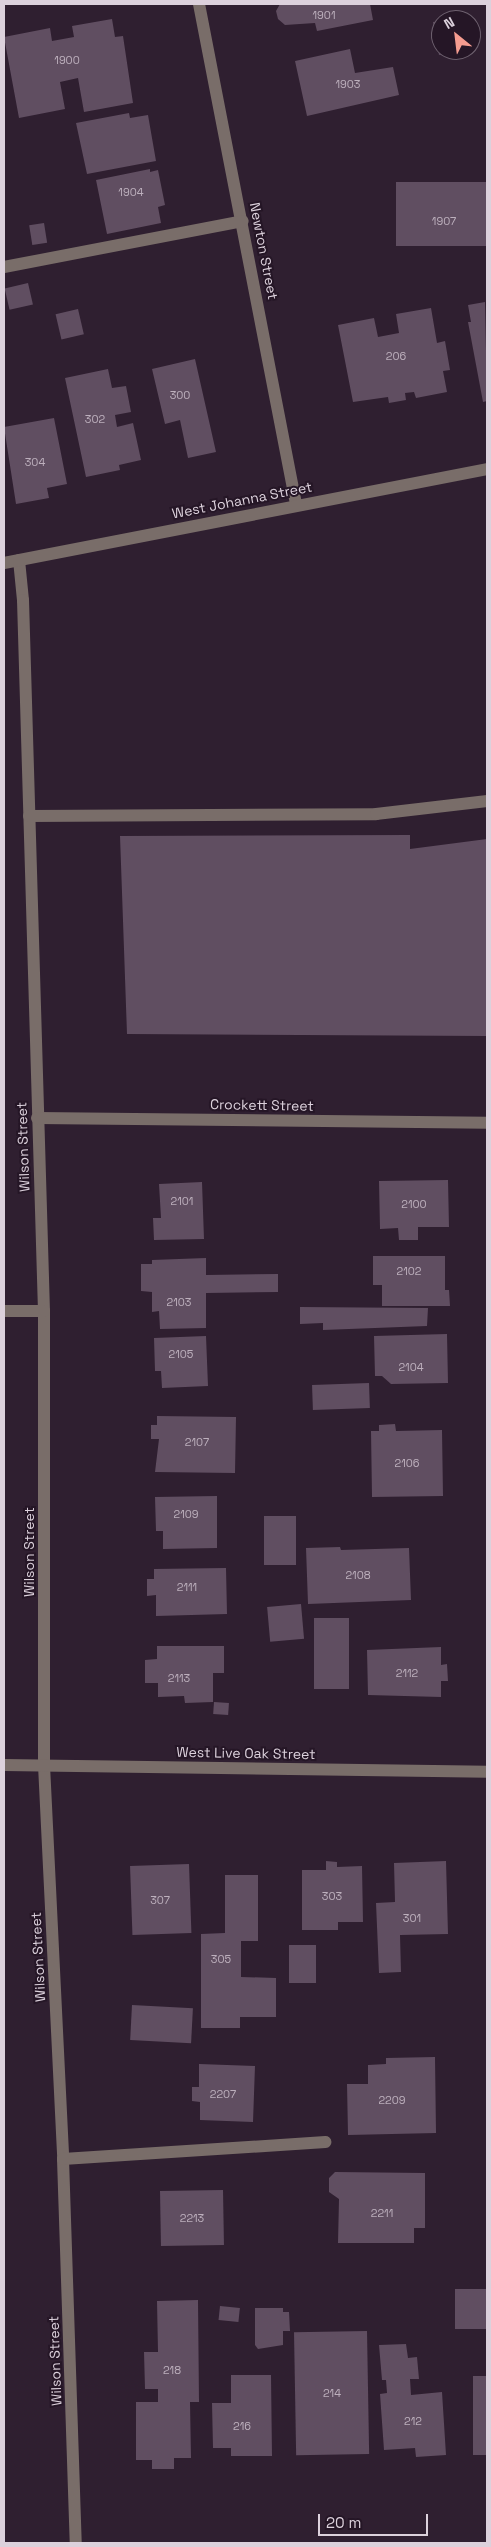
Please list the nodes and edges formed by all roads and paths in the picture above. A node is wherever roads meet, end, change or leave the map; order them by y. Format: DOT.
graph roads {
  1 [pos="199,4"];
  2 [pos="243,221"];
  3 [pos="4,267"];
  4 [pos="487,469"];
  5 [pos="296,504"];
  6 [pos="19,560"];
  7 [pos="4,563"];
  8 [pos="487,800"];
  9 [pos="29,816"];
  10 [pos="37,1118"];
  11 [pos="487,1123"];
  12 [pos="44,1310"];
  13 [pos="4,1311"];
  14 [pos="4,1765"];
  15 [pos="44,1765"];
  16 [pos="487,1772"];
  17 [pos="326,2142"];
  18 [pos="63,2159"];
  19 [pos="76,2543"];
  1 -- 2 [label="street, Newton Street"];
  2 -- 3 [label="street"];
  2 -- 5 [label="street, Newton Street"];
  4 -- 5 [label="street, West Johanna Street"];
  5 -- 6 [label="street, West Johanna Street"];
  6 -- 7 [label="street, West Johanna Street"];
  6 -- 9 [label="street, Wilson Street"];
  8 -- 9 [label="street"];
  9 -- 10 [label="street, Wilson Street"];
  10 -- 11 [label="street, Crockett Street"];
  10 -- 12 [label="street, Wilson Street"];
  12 -- 13 [label="street"];
  12 -- 15 [label="street, Wilson Street"];
  14 -- 15 [label="street, West Live Oak Street"];
  15 -- 16 [label="street, West Live Oak Street"];
  15 -- 18 [label="street, Wilson Street"];
  17 -- 18 [label="street"];
  18 -- 19 [label="street, Wilson Street"];
}
